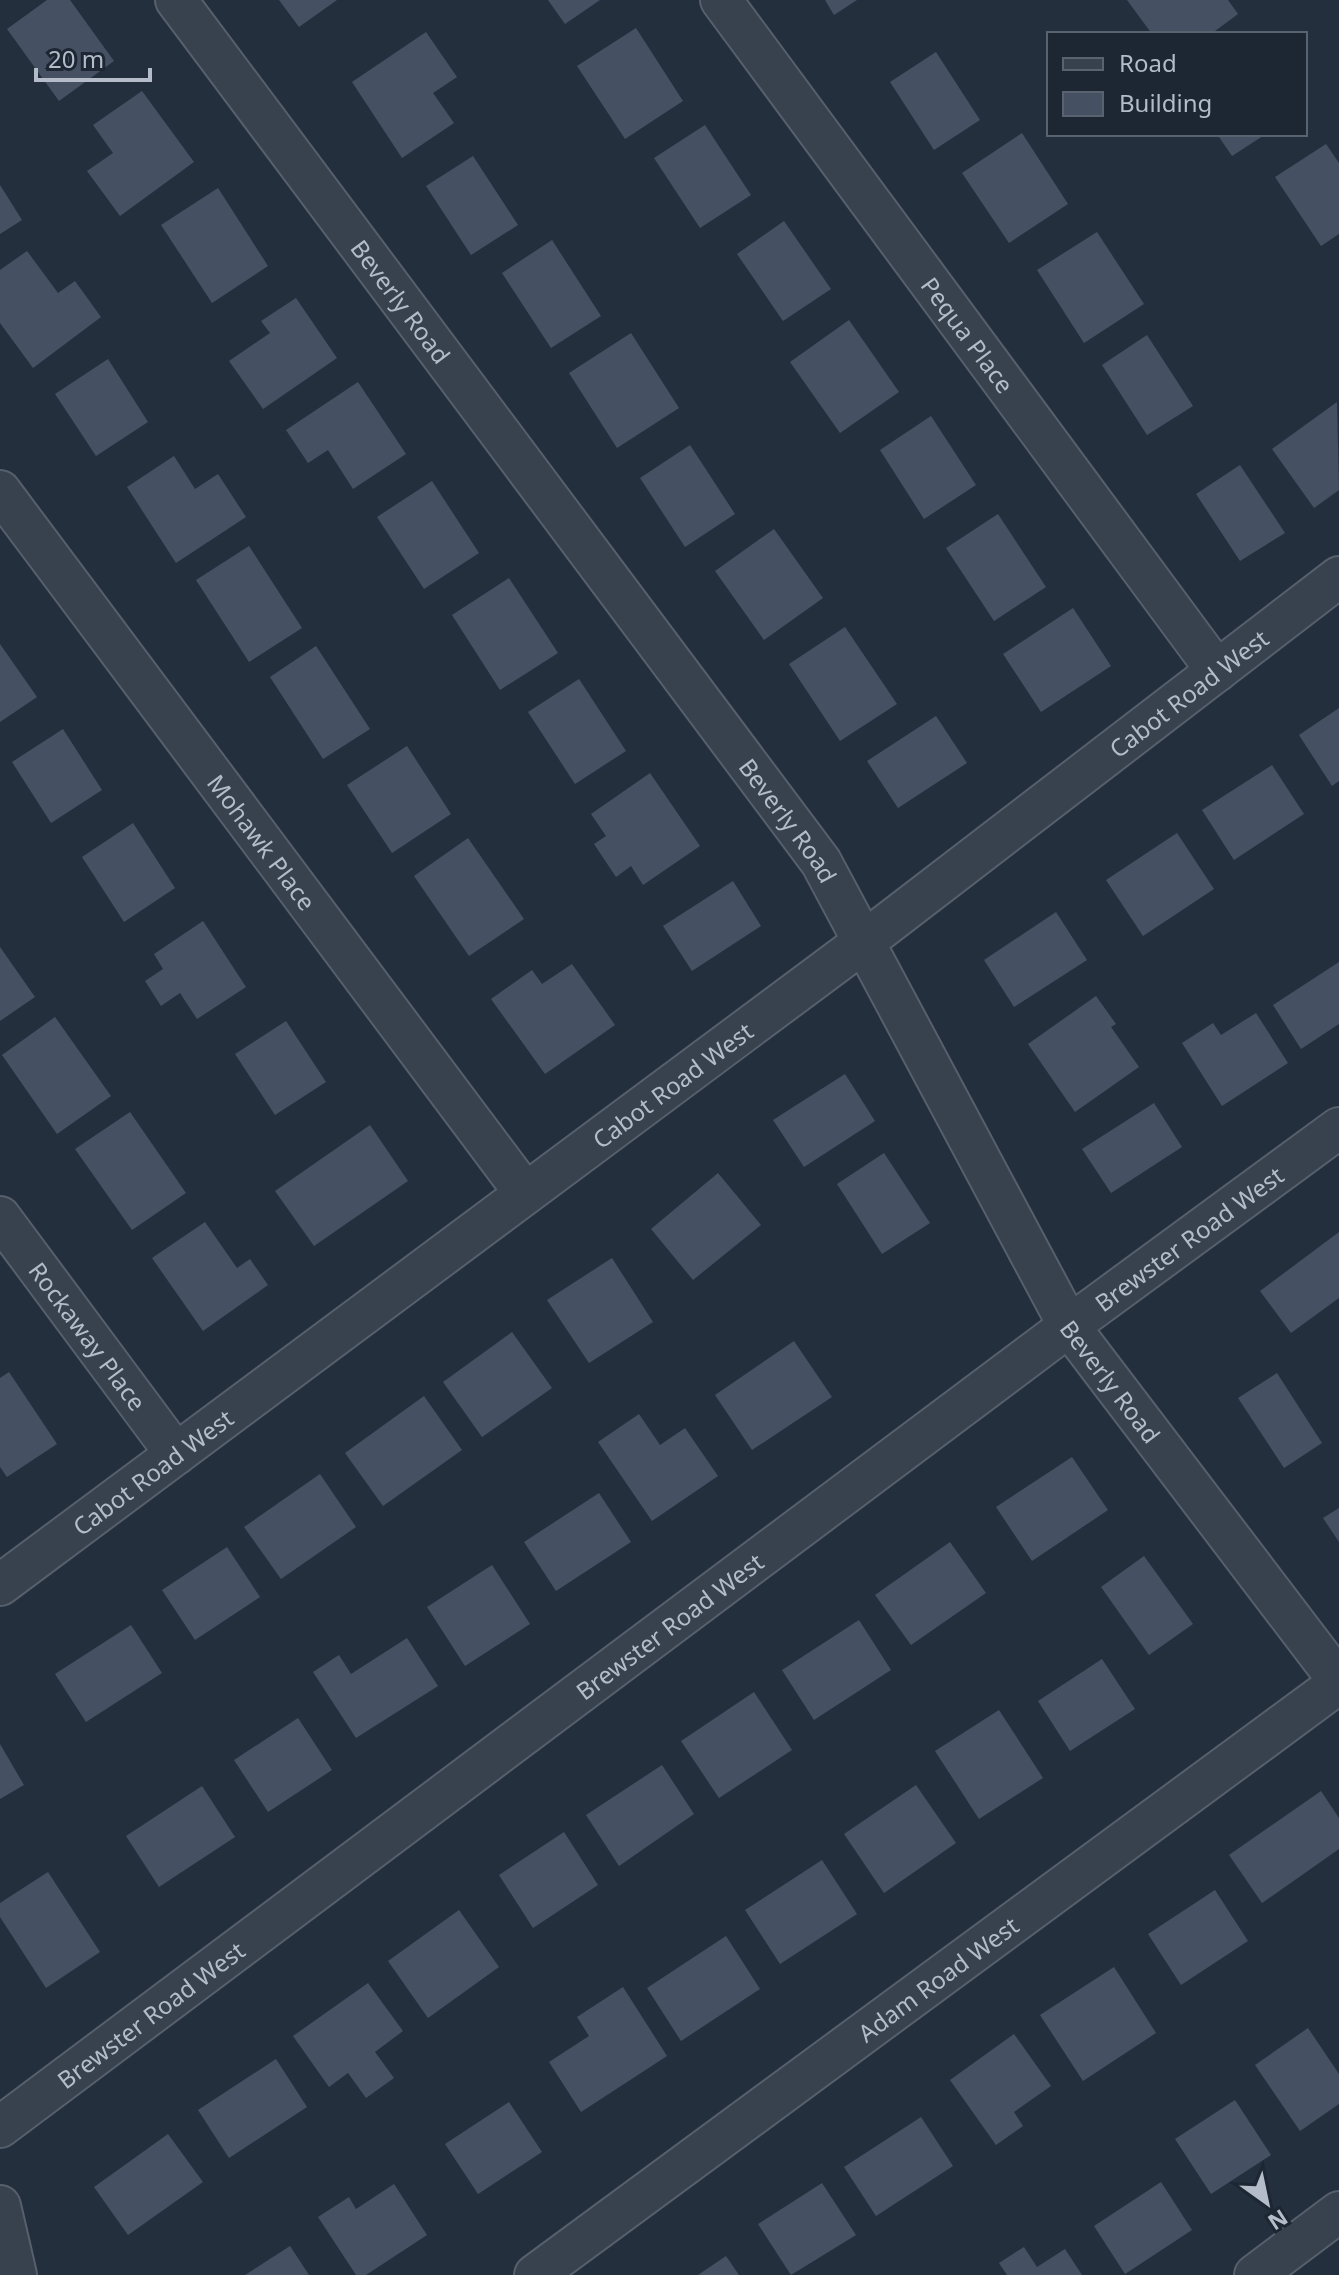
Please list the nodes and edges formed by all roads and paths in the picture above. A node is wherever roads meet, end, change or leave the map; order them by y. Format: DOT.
graph roads {
  1 [pos="176,0"];
  2 [pos="721,0"];
  3 [pos="0,491"];
  4 [pos="1339,577"];
  5 [pos="1217,671"];
  6 [pos="865,941"];
  7 [pos="1339,1128"];
  8 [pos="525,1193"];
  9 [pos="0,1217"];
  10 [pos="1069,1326"];
  11 [pos="176,1454"];
  12 [pos="0,1585"];
  13 [pos="1339,1682"];
  14 [pos="0,2127"];
  15 [pos="0,2206"];
  16 [pos="1339,2212"];
  17 [pos="16,2275"];
  18 [pos="535,2275"];
  19 [pos="1255,2275"];
  1 -- 6 [label="street, Beverly Road"];
  2 -- 5 [label="street, Pequa Place"];
  3 -- 8 [label="street, Mohawk Place"];
  4 -- 5 [label="street, Cabot Road West"];
  5 -- 6 [label="street, Cabot Road West"];
  6 -- 8 [label="street, Cabot Road West"];
  6 -- 10 [label="street, Beverly Road"];
  7 -- 10 [label="street, Brewster Road West"];
  8 -- 11 [label="street, Cabot Road West"];
  9 -- 11 [label="street, Rockaway Place"];
  10 -- 13 [label="street, Beverly Road"];
  10 -- 14 [label="street, Brewster Road West"];
  11 -- 12 [label="street, Cabot Road West"];
  13 -- 18 [label="street, Adam Road West"];
  15 -- 17 [label="street"];
  16 -- 19 [label="street"];
}
